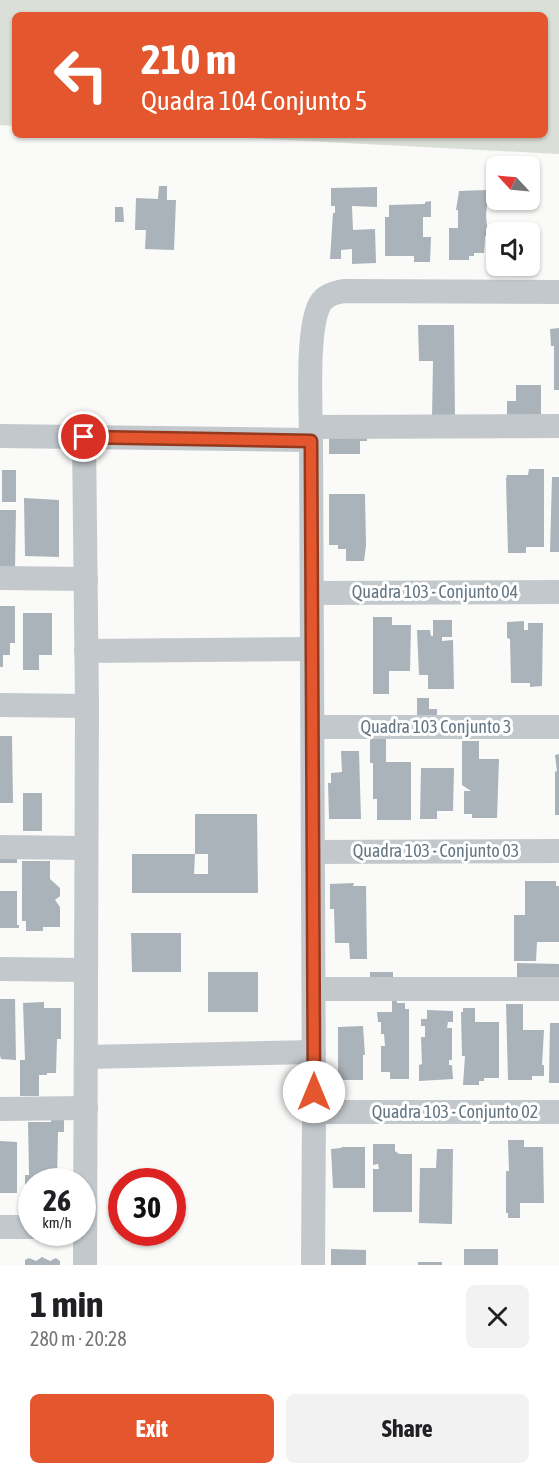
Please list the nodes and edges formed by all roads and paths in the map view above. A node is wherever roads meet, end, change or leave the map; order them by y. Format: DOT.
graph roads {
  1 [pos="559,292"];
  2 [pos="559,426"];
  3 [pos="311,434"];
  4 [pos="0,436"];
  5 [pos="84,437"];
  6 [pos="0,578"];
  7 [pos="86,579"];
  8 [pos="559,592"];
  9 [pos="312,593"];
  10 [pos="312,648"];
  11 [pos="86,651"];
  12 [pos="0,705"];
  13 [pos="87,706"];
  14 [pos="313,727"];
  15 [pos="559,727"];
  16 [pos="0,847"];
  17 [pos="85,848"];
  18 [pos="559,851"];
  19 [pos="313,852"];
  20 [pos="0,969"];
  21 [pos="86,970"];
  22 [pos="314,988"];
  23 [pos="559,989"];
  24 [pos="314,1052"];
  25 [pos="86,1057"];
  26 [pos="86,1108"];
  27 [pos="0,1109"];
  28 [pos="314,1112"];
  29 [pos="559,1112"];
  30 [pos="85,1168"];
  31 [pos="0,1227"];
  32 [pos="18,1227"];
  33 [pos="84,1246"];
  34 [pos="85,1265"];
  35 [pos="313,1265"];
  1 -- 3 [label="street"];
  2 -- 3 [label="street"];
  3 -- 5 [label="street"];
  3 -- 9 [label="street"];
  4 -- 5 [label="street"];
  5 -- 7 [label="street"];
  6 -- 7 [label="street"];
  7 -- 11 [label="street"];
  8 -- 9 [label="street, Quadra 103 - Conjunto 04"];
  9 -- 10 [label="street"];
  10 -- 11 [label="street"];
  10 -- 14 [label="street"];
  11 -- 13 [label="street"];
  12 -- 13 [label="street"];
  13 -- 17 [label="street"];
  14 -- 15 [label="street, Quadra 103 Conjunto 3"];
  14 -- 19 [label="street"];
  16 -- 17 [label="street"];
  17 -- 21 [label="street"];
  18 -- 19 [label="street, Quadra 103 - Conjunto 03"];
  19 -- 22 [label="street"];
  20 -- 21 [label="street"];
  21 -- 25 [label="street"];
  22 -- 23 [label="street"];
  22 -- 24 [label="street"];
  24 -- 25 [label="street"];
  24 -- 28 [label="street"];
  25 -- 26 [label="street"];
  26 -- 27 [label="street"];
  26 -- 30 [label="street"];
  28 -- 29 [label="street, Quadra 103 - Conjunto 02"];
  28 -- 35 [label="street"];
  31 -- 32 [label="street"];
  33 -- 34 [label="street"];
}
